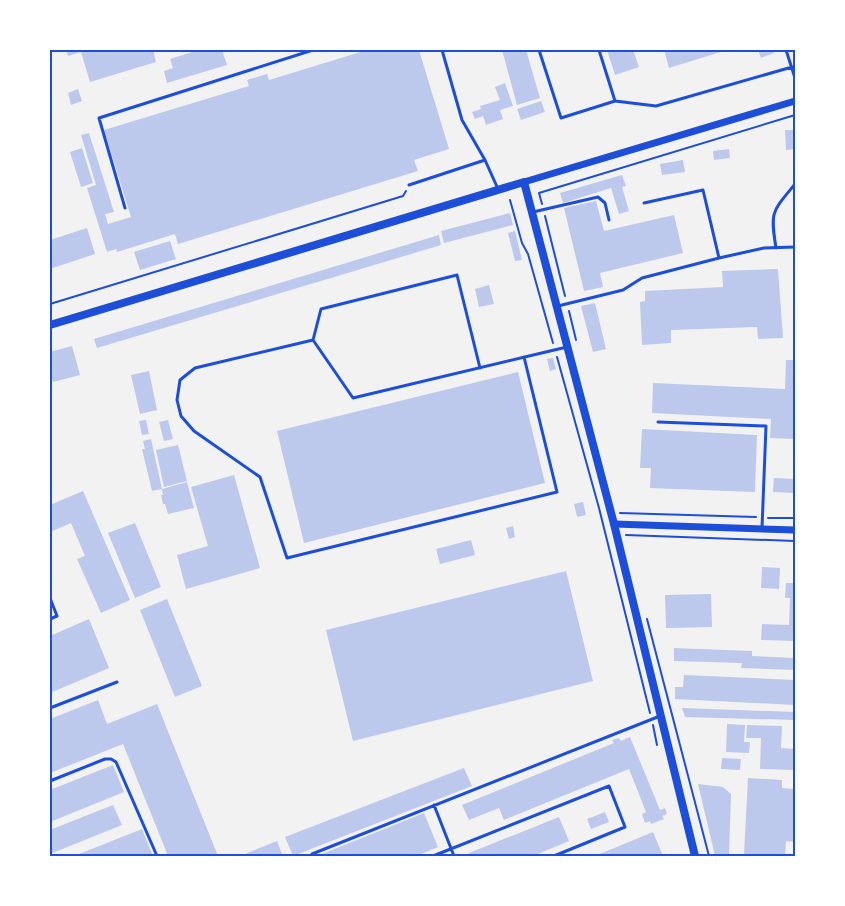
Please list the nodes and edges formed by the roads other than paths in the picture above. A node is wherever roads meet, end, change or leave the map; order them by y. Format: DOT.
graph roads {
  1 [pos="313,50"];
  2 [pos="442,50"];
  3 [pos="539,50"];
  4 [pos="598,50"];
  5 [pos="786,50"];
  6 [pos="792,67"];
  7 [pos="795,78"];
  8 [pos="615,101"];
  9 [pos="795,101"];
  10 [pos="485,160"];
  11 [pos="524,182"];
  12 [pos="795,184"];
  13 [pos="409,185"];
  14 [pos="498,190"];
  15 [pos="644,203"];
  16 [pos="124,208"];
  17 [pos="533,212"];
  18 [pos="609,220"];
  19 [pos="795,247"];
  20 [pos="776,248"];
  21 [pos="719,258"];
  22 [pos="557,306"];
  23 [pos="50,325"];
  24 [pos="313,340"];
  25 [pos="568,347"];
  26 [pos="524,357"];
  27 [pos="480,368"];
  28 [pos="658,422"];
  29 [pos="614,524"];
  30 [pos="762,529"];
  31 [pos="795,530"];
  32 [pos="50,598"];
  33 [pos="50,619"];
  34 [pos="117,682"];
  35 [pos="50,708"];
  36 [pos="661,716"];
  37 [pos="50,781"];
  38 [pos="434,805"];
  39 [pos="452,849"];
  40 [pos="157,856"];
  41 [pos="313,856"];
  42 [pos="433,856"];
  43 [pos="454,856"];
  44 [pos="554,856"];
  45 [pos="695,856"];
  1 -- 16 [label="lane"];
  2 -- 10 [label="lane"];
  3 -- 8 [label="lane"];
  4 -- 8 [label="lane"];
  5 -- 6 [label="lane"];
  6 -- 7 [label="lane"];
  6 -- 8 [label="lane"];
  9 -- 11 [label="street"];
  10 -- 13 [label="lane"];
  10 -- 14 [label="lane"];
  11 -- 14 [label="main road"];
  11 -- 17 [label="main road"];
  12 -- 20 [label="lane"];
  14 -- 23 [label="main road"];
  15 -- 21 [label="lane"];
  17 -- 18 [label="lane"];
  17 -- 22 [label="main road"];
  19 -- 20 [label="lane"];
  20 -- 21 [label="lane"];
  21 -- 22 [label="lane"];
  22 -- 25 [label="main road"];
  24 -- 26 [label="lane"];
  24 -- 27 [label="lane"];
  24 -- 27 [label="lane"];
  25 -- 26 [label="lane"];
  25 -- 29 [label="main road"];
  26 -- 27 [label="lane"];
  28 -- 30 [label="lane"];
  29 -- 30 [label="street"];
  29 -- 36 [label="main road"];
  30 -- 31 [label="street"];
  32 -- 33 [label="lane"];
  34 -- 35 [label="lane"];
  36 -- 38 [label="lane"];
  36 -- 45 [label="main road"];
  37 -- 40 [label="lane"];
  38 -- 39 [label="lane"];
  38 -- 41 [label="lane"];
  39 -- 42 [label="lane"];
  39 -- 43 [label="lane"];
  39 -- 44 [label="lane"];
}
